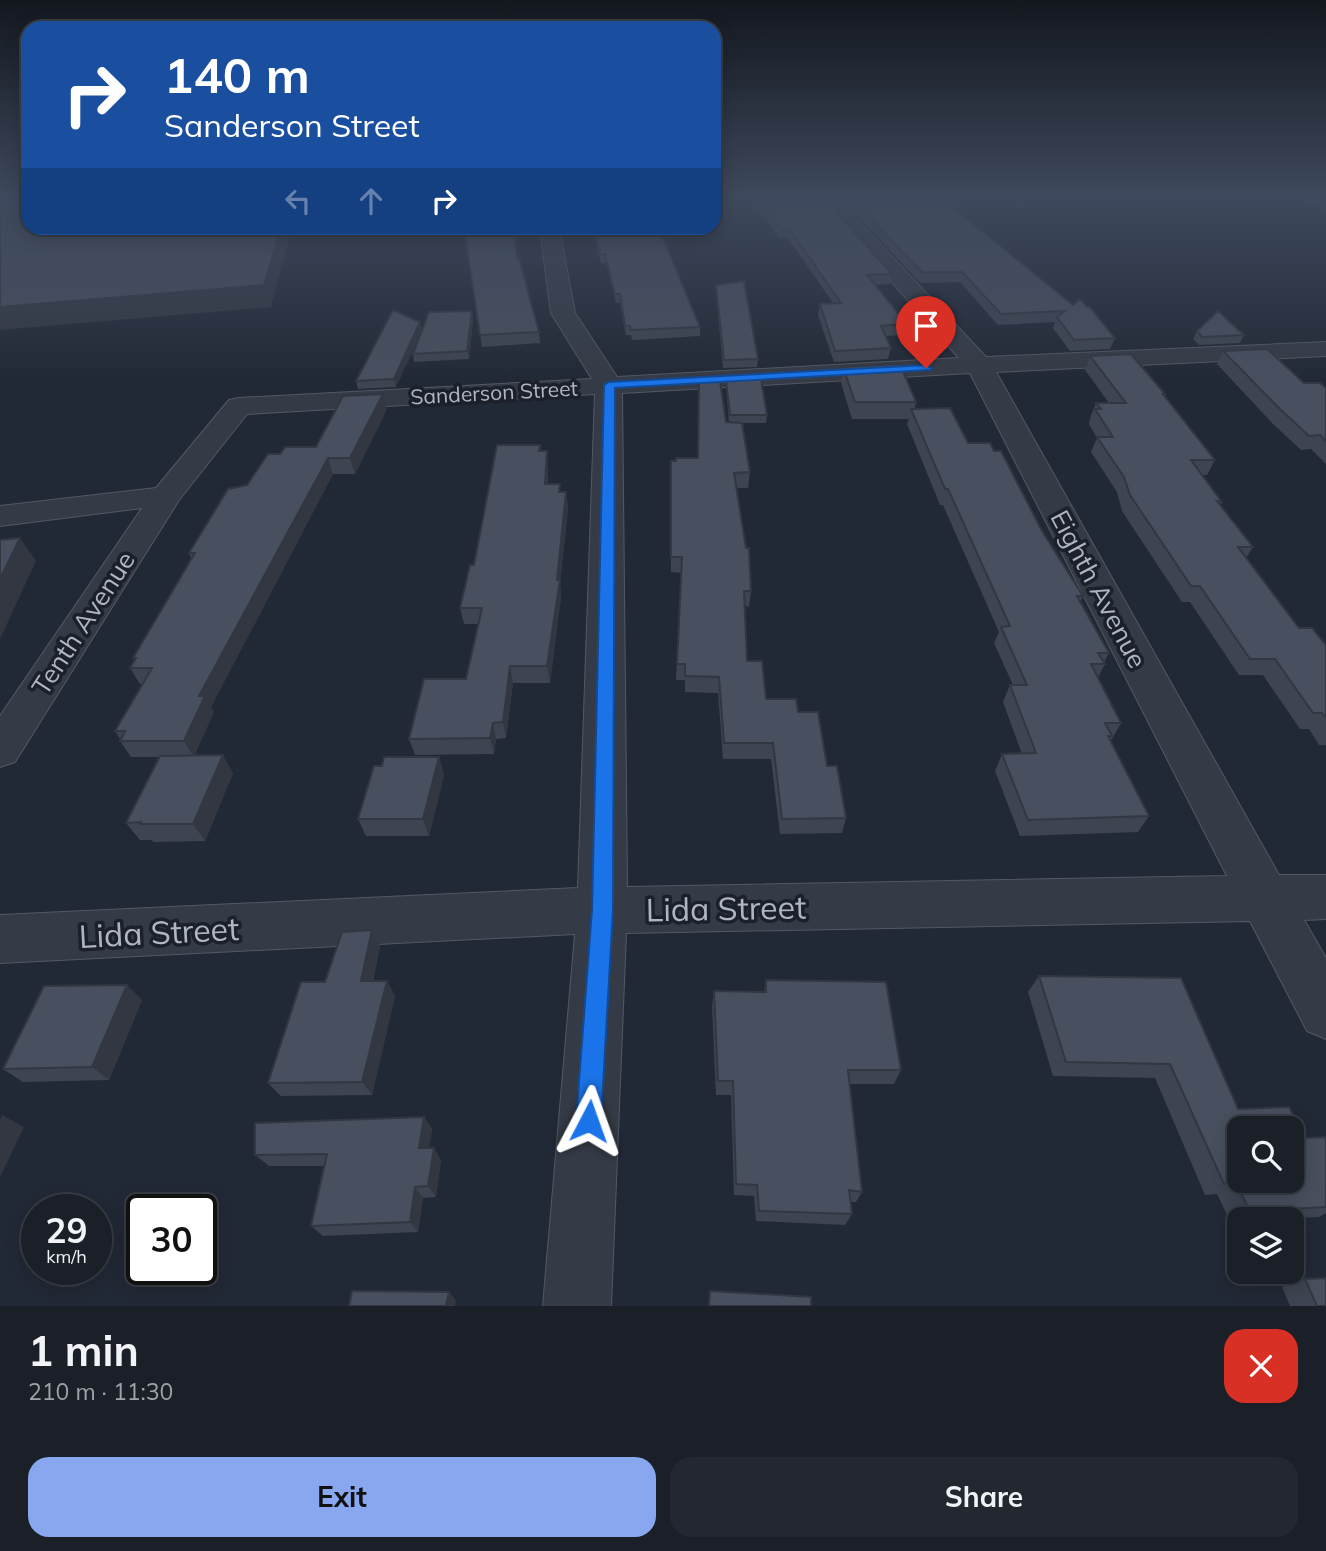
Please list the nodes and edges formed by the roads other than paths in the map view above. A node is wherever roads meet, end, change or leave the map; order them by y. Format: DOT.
graph roads {
  1 [pos="555,258"];
  2 [pos="882,258"];
  3 [pos="1323,351"];
  4 [pos="979,365"];
  5 [pos="609,385"];
  6 [pos="166,496"];
  7 [pos="0,516"];
  8 [pos="0,750"];
  9 [pos="1326,897"];
  10 [pos="1264,899"];
  11 [pos="602,910"];
  12 [pos="0,939"];
  13 [pos="1326,1012"];
  14 [pos="577,1306"];
  1 -- 5 [label="street"];
  2 -- 4 [label="street, Eighth Avenue"];
  3 -- 4 [label="street, Sanderson Street"];
  4 -- 5 [label="street, Sanderson Street"];
  4 -- 10 [label="street, Eighth Avenue"];
  5 -- 6 [label="street, Sanderson Street"];
  5 -- 11 [label="street"];
  6 -- 7 [label="street"];
  6 -- 8 [label="street, Tenth Avenue"];
  9 -- 10 [label="street, Lida Street"];
  10 -- 11 [label="street, Lida Street"];
  10 -- 13 [label="street, Eighth Avenue"];
  11 -- 12 [label="street, Lida Street"];
  11 -- 14 [label="street"];
}
